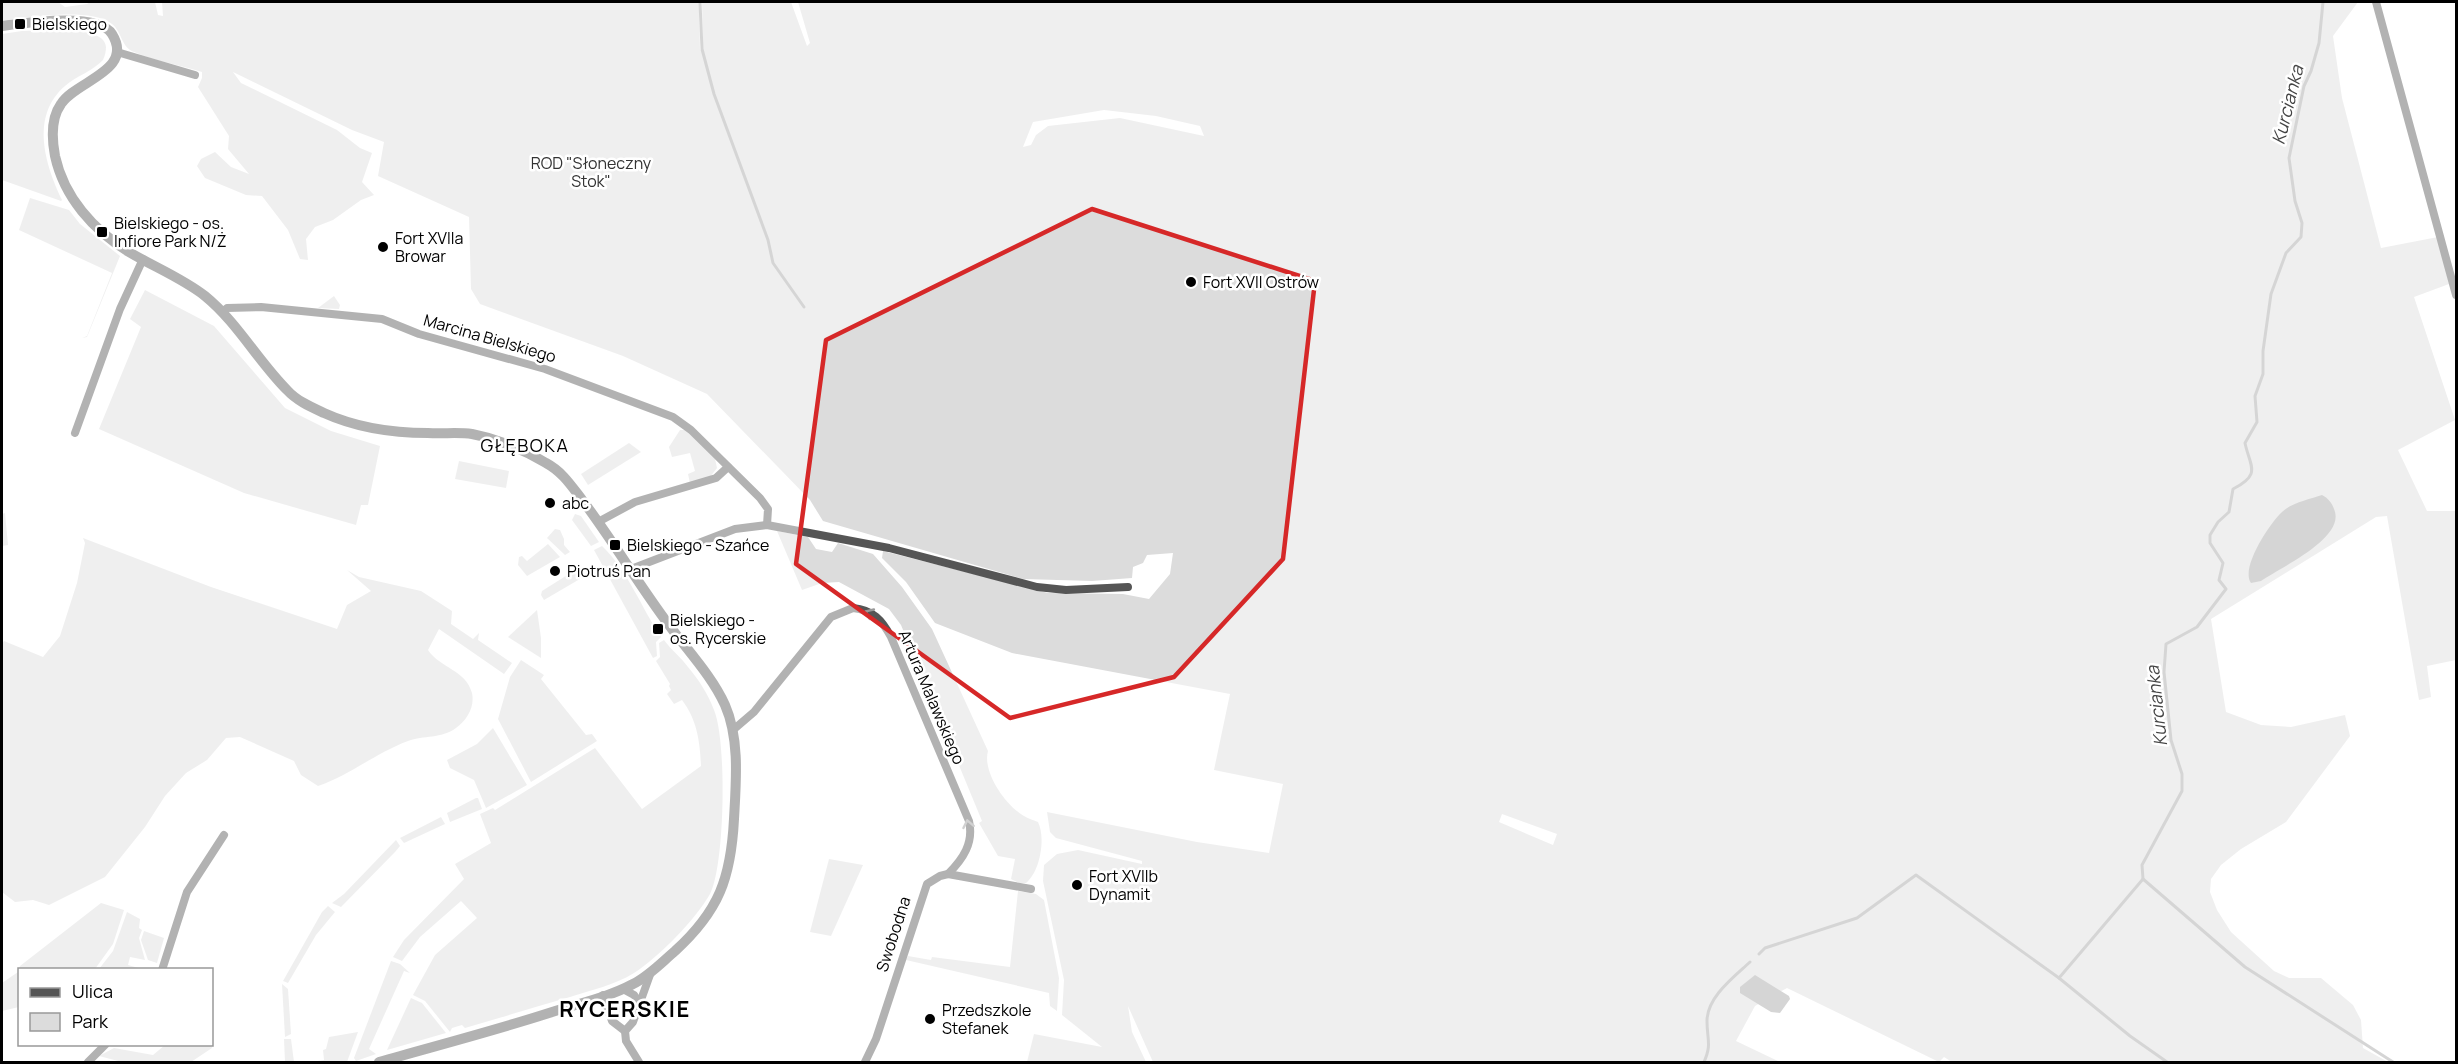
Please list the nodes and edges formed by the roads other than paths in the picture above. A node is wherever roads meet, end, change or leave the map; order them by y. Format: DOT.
graph roads {
  1 [pos="2376,2"];
  2 [pos="2,26"];
  3 [pos="117,52"];
  4 [pos="195,75"];
  5 [pos="143,259"];
  6 [pos="2457,295"];
  7 [pos="222,312"];
  8 [pos="75,433"];
  9 [pos="728,467"];
  10 [pos="598,522"];
  11 [pos="767,525"];
  12 [pos="631,569"];
  13 [pos="1128,586"];
  14 [pos="733,730"];
  15 [pos="224,835"];
  16 [pos="948,874"];
  17 [pos="1032,889"];
  18 [pos="162,968"];
  19 [pos="651,972"];
  20 [pos="623,989"];
  21 [pos="603,995"];
  22 [pos="640,1004"];
  23 [pos="626,1031"];
  24 [pos="104,1046"];
  25 [pos="88,1062"];
  26 [pos="379,1062"];
  27 [pos="639,1062"];
  28 [pos="865,1062"];
  1 -- 6 [label="street"];
  2 -- 3 [label="street"];
  3 -- 4 [label="street"];
  3 -- 5 [label="street"];
  5 -- 7 [label="street"];
  5 -- 8 [label="street"];
  7 -- 9 [label="street, Marcina Bielskiego"];
  7 -- 10 [label="street"];
  9 -- 10 [label="street"];
  9 -- 11 [label="street, Marcina Bielskiego"];
  10 -- 12 [label="street"];
  11 -- 12 [label="street"];
  11 -- 13 [label="street"];
  12 -- 14 [label="street"];
  16 -- 14 [label="street, Artura Malawskiego, one-way"];
  14 -- 19 [label="street"];
  15 -- 18 [label="street"];
  16 -- 17 [label="street"];
  16 -- 28 [label="street, Swobodna"];
  19 -- 20 [label="street"];
  19 -- 22 [label="street"];
  20 -- 21 [label="street"];
  20 -- 22 [label="street"];
  21 -- 23 [label="street"];
  21 -- 26 [label="street"];
  22 -- 23 [label="street"];
  23 -- 27 [label="street"];
  24 -- 25 [label="street"];
}
